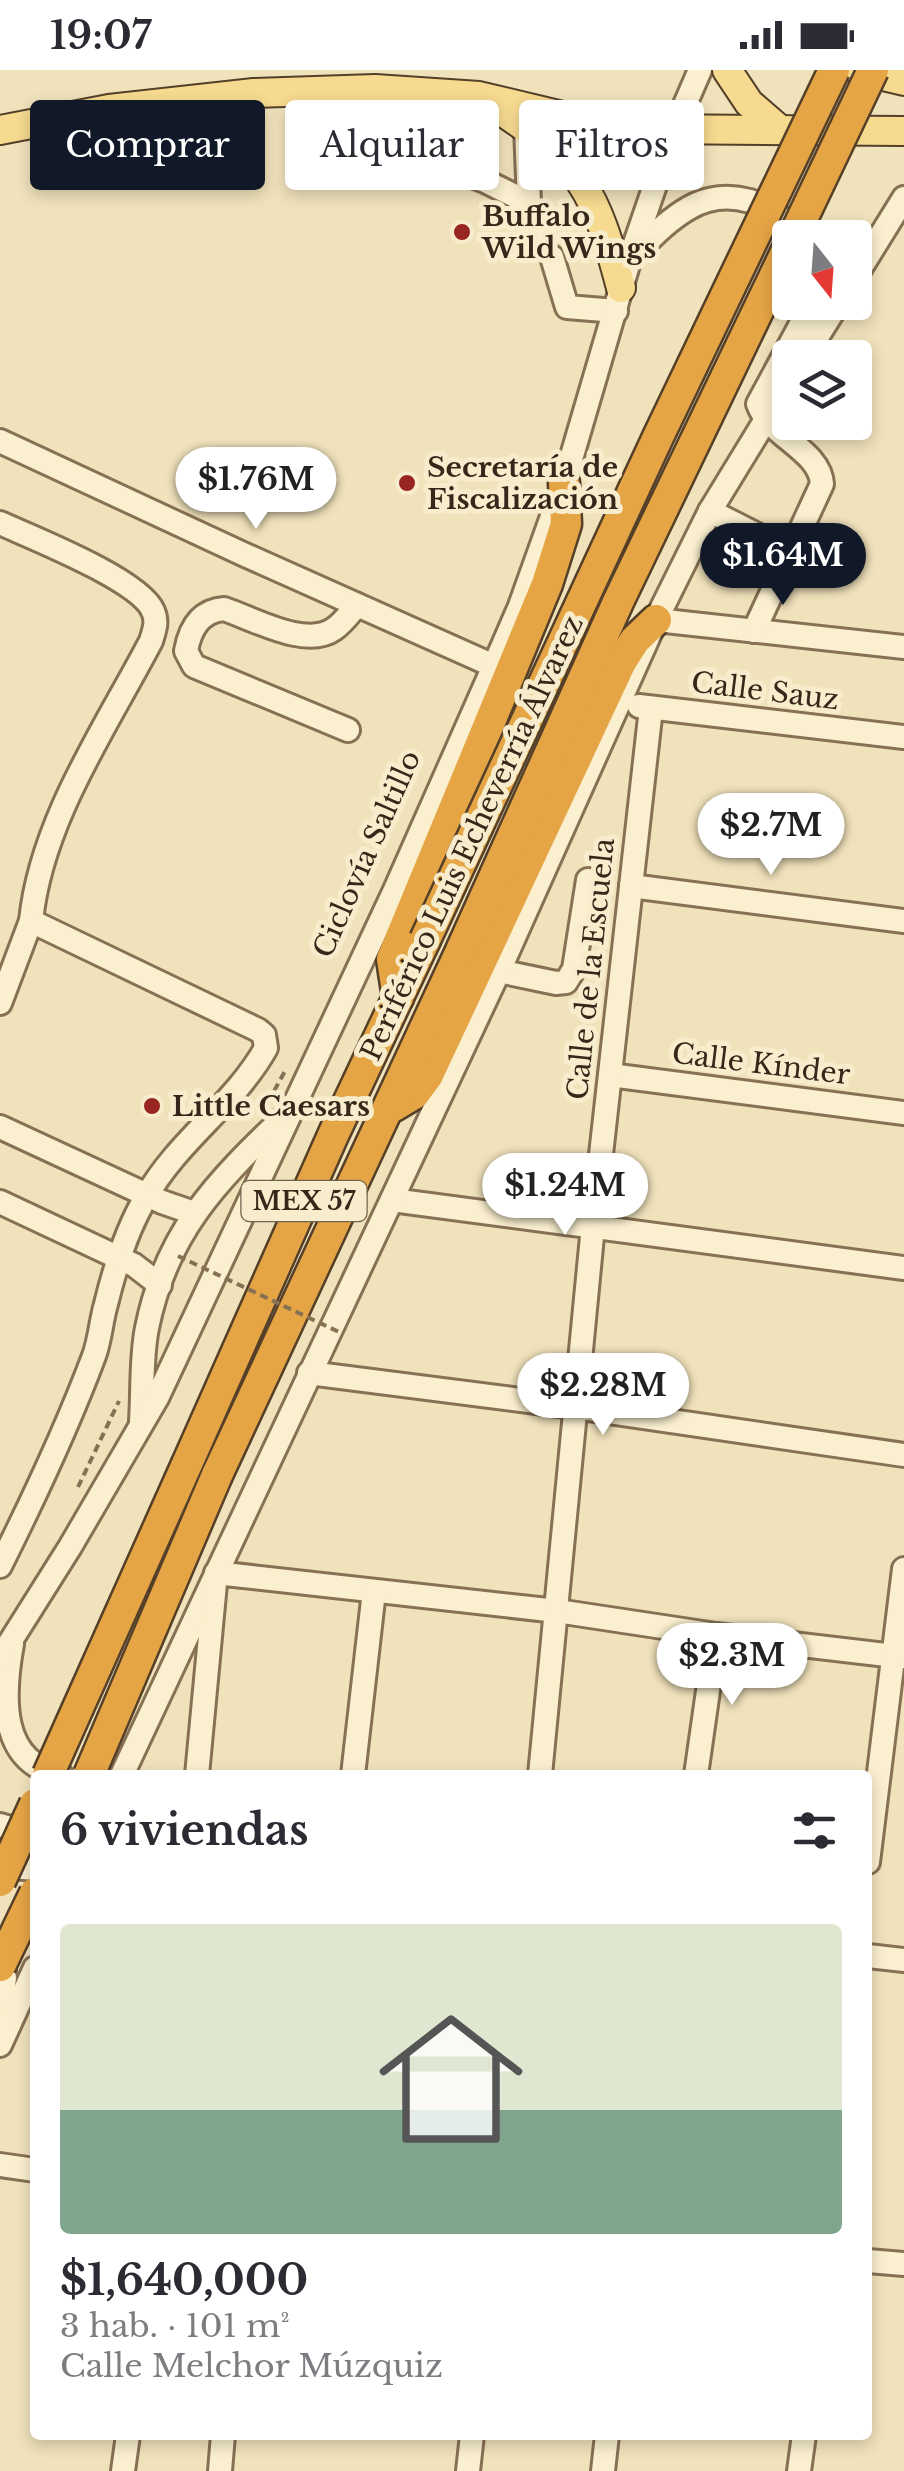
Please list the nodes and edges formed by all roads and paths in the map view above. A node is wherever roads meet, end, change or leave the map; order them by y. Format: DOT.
graph roads {
  1 [pos="700,70"];
  2 [pos="727,70"];
  3 [pos="834,70"];
  4 [pos="858,70"];
  5 [pos="872,70"];
  6 [pos="436,80"];
  7 [pos="904,81"];
  8 [pos="375,89"];
  9 [pos="480,96"];
  10 [pos="375,100"];
  11 [pos="681,100"];
  12 [pos="519,105"];
  13 [pos="519,122"];
  14 [pos="778,128"];
  15 [pos="704,129"];
  16 [pos="0,130"];
  17 [pos="904,131"];
  18 [pos="499,188"];
  19 [pos="528,190"];
  20 [pos="586,190"];
  21 [pos="647,190"];
  22 [pos="904,198"];
  23 [pos="529,203"];
  24 [pos="781,220"];
  25 [pos="803,220"];
  26 [pos="540,230"];
  27 [pos="872,250"];
  28 [pos="552,257"];
  29 [pos="630,258"];
  30 [pos="772,285"];
  31 [pos="618,300"];
  32 [pos="803,320"];
  33 [pos="772,409"];
  34 [pos="766,419"];
  35 [pos="0,441"];
  36 [pos="564,482"];
  37 [pos="710,511"];
  38 [pos="0,522"];
  39 [pos="791,552"];
  40 [pos="356,605"];
  41 [pos="656,620"];
  42 [pos="754,631"];
  43 [pos="904,647"];
  44 [pos="494,666"];
  45 [pos="619,704"];
  46 [pos="651,708"];
  47 [pos="348,730"];
  48 [pos="904,737"];
  49 [pos="588,880"];
  50 [pos="631,886"];
  51 [pos="32,920"];
  52 [pos="904,922"];
  53 [pos="499,970"];
  54 [pos="398,998"];
  55 [pos="0,1002"];
  56 [pos="288,1063"];
  57 [pos="610,1075"];
  58 [pos="293,1109"];
  59 [pos="387,1110"];
  60 [pos="263,1112"];
  61 [pos="904,1113"];
  62 [pos="0,1126"];
  63 [pos="147,1194"];
  64 [pos="392,1200"];
  65 [pos="0,1202"];
  66 [pos="194,1213"];
  67 [pos="593,1226"];
  68 [pos="190,1246"];
  69 [pos="120,1258"];
  70 [pos="904,1268"];
  71 [pos="160,1284"];
  72 [pos="339,1332"];
  73 [pos="309,1373"];
  74 [pos="121,1396"];
  75 [pos="575,1407"];
  76 [pos="141,1428"];
  77 [pos="904,1455"];
  78 [pos="73,1498"];
  79 [pos="0,1566"];
  80 [pos="904,1570"];
  81 [pos="216,1573"];
  82 [pos="374,1590"];
  83 [pos="557,1611"];
  84 [pos="716,1635"];
  85 [pos="14,1636"];
  86 [pos="898,1656"];
  87 [pos="0,1658"];
  88 [pos="148,1716"];
  89 [pos="38,1770"];
  90 [pos="50,1770"];
  91 [pos="82,1770"];
  92 [pos="91,1770"];
  93 [pos="124,1770"];
  94 [pos="197,1770"];
  95 [pos="354,1770"];
  96 [pos="541,1770"];
  97 [pos="697,1770"];
  98 [pos="30,1815"];
  99 [pos="0,1825"];
  100 [pos="30,1834"];
  101 [pos="872,1835"];
  102 [pos="0,1866"];
  103 [pos="30,1869"];
  104 [pos="0,1882"];
  105 [pos="30,1903"];
  106 [pos="0,1949"];
  107 [pos="872,1956"];
  108 [pos="904,1960"];
  109 [pos="0,1966"];
  110 [pos="30,1979"];
  111 [pos="0,2012"];
  112 [pos="0,2045"];
  113 [pos="0,2165"];
  114 [pos="30,2169"];
  115 [pos="872,2261"];
  116 [pos="904,2264"];
  117 [pos="127,2440"];
  118 [pos="223,2440"];
  119 [pos="471,2440"];
  120 [pos="606,2440"];
  121 [pos="803,2440"];
  122 [pos="123,2471"];
  123 [pos="220,2471"];
  124 [pos="468,2471"];
  125 [pos="603,2471"];
  126 [pos="800,2471"];
  1 -- 11 [label="street, Periférico Luis Echeverría Álvarez"];
  2 -- 14 [label="main road"];
  3 -- 54 [label="highway, Periférico Luis Echeverría Álvarez / MEX 57, bridge"];
  4 -- 7 [label="main road"];
  5 -- 25 [label="highway, Periférico Luis Echeverría Álvarez / MEX 57, bridge"];
  6 -- 8 [label="main road"];
  6 -- 9 [label="main road"];
  8 -- 10 [label="street"];
  8 -- 16 [label="main road"];
  9 -- 12 [label="main road"];
  9 -- 13 [label="main road"];
  14 -- 15 [label="main road"];
  14 -- 17 [label="main road"];
  18 -- 23 [label="street"];
  19 -- 23 [label="street"];
  20 -- 31 [label="main road"];
  21 -- 29 [label="street, Periférico Luis Echeverría Álvarez"];
  22 -- 27 [label="street"];
  23 -- 26 [label="street"];
  24 -- 29 [label="street"];
  28 -- 31 [label="street"];
  29 -- 31 [label="street, Periférico Luis Echeverría Álvarez"];
  30 -- 59 [label="highway, Periférico Luis Echeverría Álvarez / MEX 57"];
  31 -- 36 [label="street, Periférico Luis Echeverría Álvarez"];
  32 -- 34 [label="street"];
  33 -- 34 [label="street"];
  34 -- 37 [label="street"];
  34 -- 39 [label="street"];
  35 -- 40 [label="street"];
  36 -- 44 [label="street, Periférico Luis Echeverría Álvarez"];
  36 -- 54 [label="highway"];
  37 -- 39 [label="street"];
  37 -- 41 [label="street"];
  38 -- 51 [label="street"];
  39 -- 42 [label="street"];
  40 -- 44 [label="street"];
  40 -- 47 [label="street"];
  41 -- 42 [label="street"];
  41 -- 45 [label="street"];
  41 -- 59 [label="highway"];
  42 -- 43 [label="street"];
  44 -- 58 [label="street, Periférico Luis Echeverría Álvarez"];
  45 -- 46 [label="street, Calle Sauz"];
  45 -- 53 [label="street"];
  46 -- 48 [label="street, Calle Sauz"];
  46 -- 50 [label="street, Calle de la Escuela"];
  49 -- 53 [label="street"];
  50 -- 52 [label="street"];
  50 -- 57 [label="street, Calle de la Escuela"];
  51 -- 55 [label="street"];
  51 -- 63 [label="street"];
  53 -- 64 [label="street"];
  54 -- 90 [label="highway, Periférico Luis Echeverría Álvarez / MEX 57, bridge"];
  56 -- 60 [label="path"];
  57 -- 61 [label="street, Calle Kínder"];
  57 -- 67 [label="street, Calle de la Escuela"];
  58 -- 66 [label="street"];
  58 -- 76 [label="street, Periférico Luis Echeverría Álvarez"];
  59 -- 92 [label="highway, Periférico Luis Echeverría Álvarez / MEX 57, bridge"];
  62 -- 63 [label="street"];
  63 -- 66 [label="street"];
  63 -- 69 [label="street"];
  64 -- 67 [label="street"];
  64 -- 73 [label="street"];
  65 -- 69 [label="street"];
  66 -- 71 [label="street"];
  67 -- 70 [label="street"];
  67 -- 75 [label="street, Calle de la Escuela"];
  68 -- 72 [label="path, bridge"];
  69 -- 71 [label="street"];
  69 -- 79 [label="street"];
  71 -- 76 [label="street"];
  73 -- 75 [label="street"];
  73 -- 81 [label="street"];
  74 -- 78 [label="path"];
  75 -- 77 [label="street"];
  75 -- 83 [label="street, Calle de la Escuela"];
  76 -- 85 [label="street, Periférico Luis Echeverría Álvarez"];
  80 -- 86 [label="street"];
  81 -- 82 [label="street"];
  81 -- 88 [label="street"];
  81 -- 94 [label="street"];
  82 -- 83 [label="street"];
  82 -- 95 [label="street"];
  83 -- 84 [label="street"];
  83 -- 96 [label="street, Calle de la Escuela"];
  84 -- 86 [label="street"];
  84 -- 97 [label="street"];
  85 -- 87 [label="street, Periférico Luis Echeverría Álvarez"];
  85 -- 89 [label="street"];
  86 -- 101 [label="street"];
  88 -- 91 [label="street"];
  88 -- 93 [label="street"];
  98 -- 104 [label="highway, bridge"];
  99 -- 100 [label="street"];
  102 -- 103 [label="street"];
  105 -- 109 [label="highway, bridge"];
  106 -- 111 [label="street"];
  107 -- 108 [label="street"];
  110 -- 112 [label="street"];
  113 -- 114 [label="street"];
  115 -- 116 [label="street"];
  117 -- 122 [label="street"];
  118 -- 123 [label="street"];
  119 -- 124 [label="street"];
  120 -- 125 [label="street"];
  121 -- 126 [label="street"];
}
